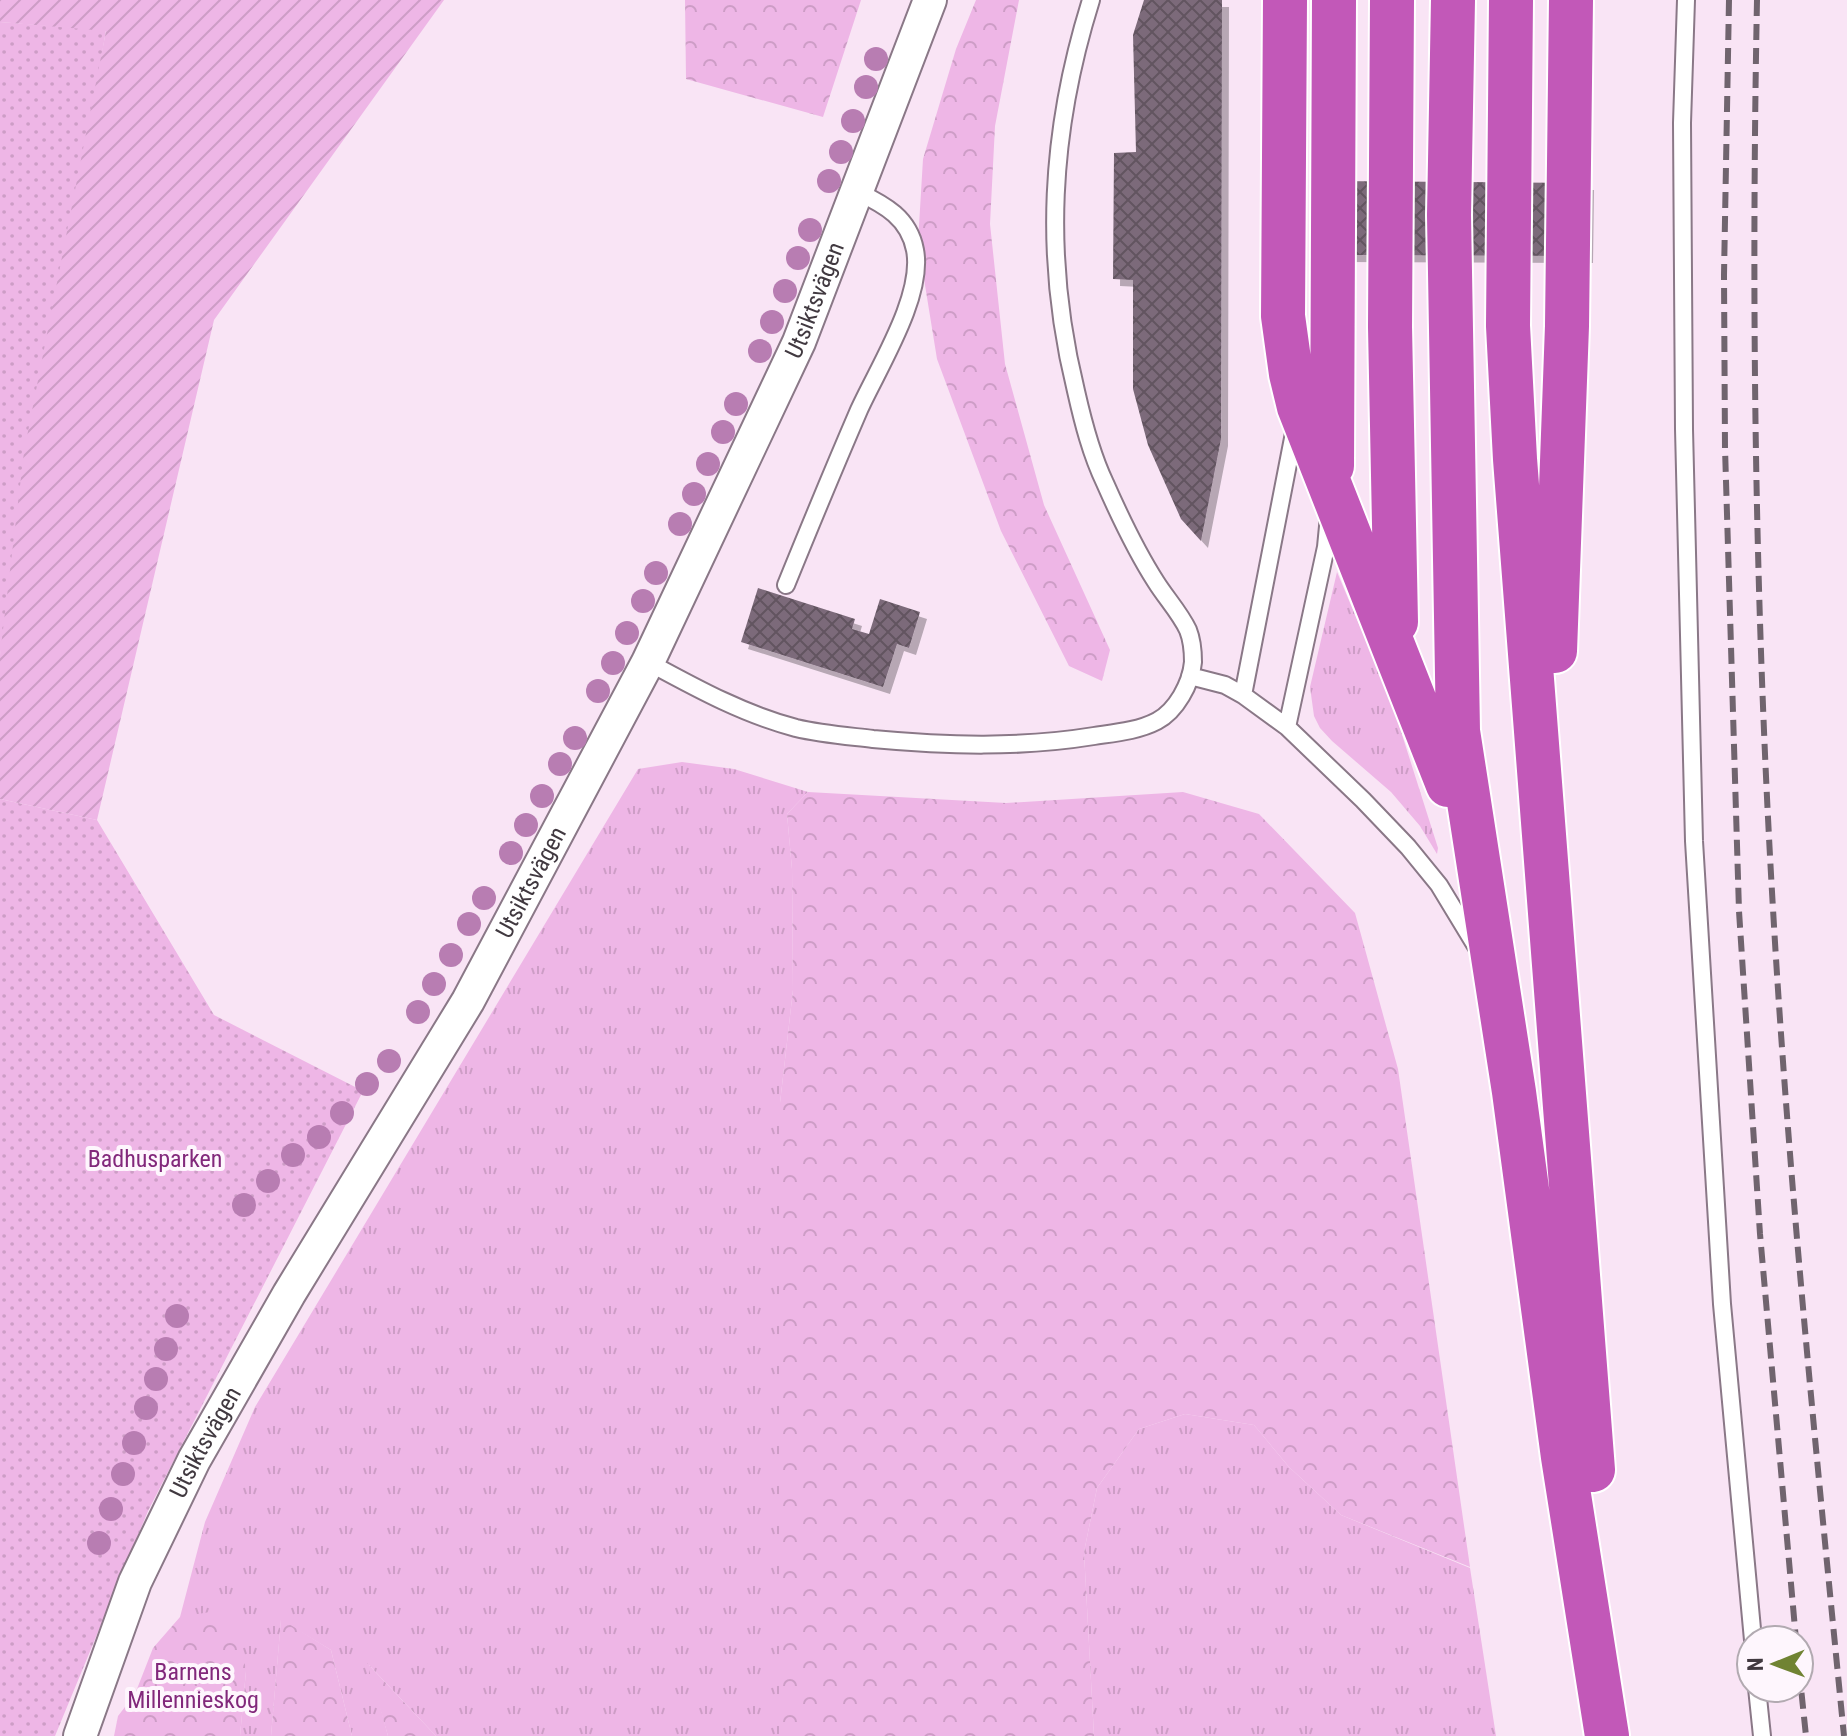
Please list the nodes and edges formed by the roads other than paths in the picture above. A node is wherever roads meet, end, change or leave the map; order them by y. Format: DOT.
graph roads {
  1 [pos="930,0"];
  2 [pos="1091,0"];
  3 [pos="1285,0"];
  4 [pos="1334,0"];
  5 [pos="1364,0"];
  6 [pos="1392,0"];
  7 [pos="1423,0"];
  8 [pos="1453,0"];
  9 [pos="1482,0"];
  10 [pos="1511,0"];
  11 [pos="1541,0"];
  12 [pos="1571,0"];
  13 [pos="1686,0"];
  14 [pos="858,192"];
  15 [pos="1299,407"];
  16 [pos="1332,490"];
  17 [pos="1367,576"];
  18 [pos="786,585"];
  19 [pos="1396,651"];
  20 [pos="648,662"];
  21 [pos="1190,676"];
  22 [pos="1243,695"];
  23 [pos="1287,727"];
  24 [pos="1429,732"];
  25 [pos="1547,850"];
  26 [pos="1476,862"];
  27 [pos="1496,979"];
  28 [pos="1752,1624"];
  29 [pos="1759,1704"];
  30 [pos="80,1736"];
  31 [pos="1607,1736"];
  32 [pos="1614,1736"];
  33 [pos="1762,1736"];
  1 -- 14 [label="street, Utsiktsvägen"];
  2 -- 21 [label="lane"];
  3 -- 15 [label="highway"];
  4 -- 16 [label="highway"];
  5 -- 17 [label="highway"];
  6 -- 19 [label="highway"];
  7 -- 24 [label="highway"];
  8 -- 26 [label="highway"];
  9 -- 25 [label="highway"];
  10 -- 25 [label="highway"];
  11 -- 25 [label="highway"];
  12 -- 25 [label="highway"];
  13 -- 28 [label="lane"];
  14 -- 18 [label="lane"];
  14 -- 20 [label="street, Utsiktsvägen"];
  15 -- 16 [label="highway"];
  15 -- 22 [label="lane"];
  16 -- 17 [label="highway"];
  16 -- 23 [label="lane"];
  17 -- 19 [label="highway"];
  19 -- 24 [label="highway"];
  20 -- 21 [label="lane"];
  20 -- 30 [label="street, Utsiktsvägen"];
  21 -- 22 [label="lane"];
  22 -- 23 [label="lane"];
  23 -- 27 [label="lane"];
  24 -- 26 [label="highway"];
  25 -- 32 [label="highway"];
  26 -- 27 [label="highway"];
  27 -- 31 [label="highway"];
  29 -- 33 [label="lane"];
}
